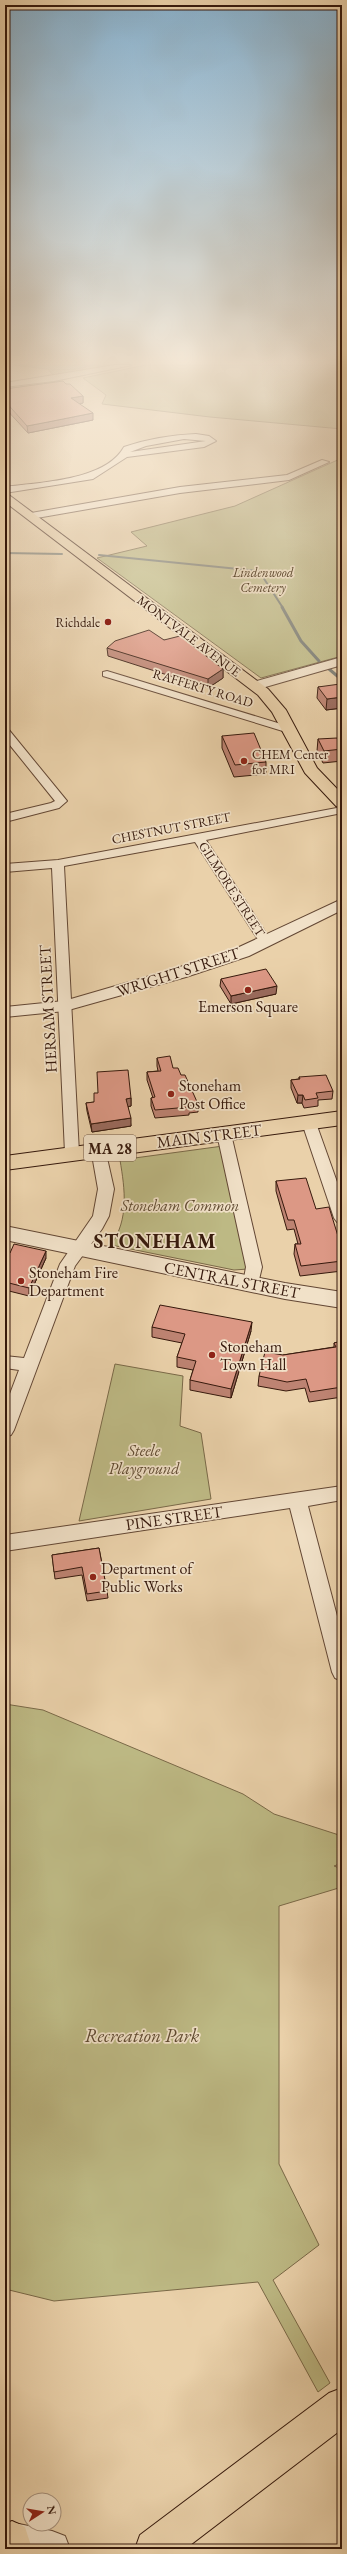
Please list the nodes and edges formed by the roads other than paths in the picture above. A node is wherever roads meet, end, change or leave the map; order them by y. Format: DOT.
graph roads {
  1 [pos="42,484"];
  2 [pos="229,484"];
  3 [pos="5,490"];
  4 [pos="5,496"];
  5 [pos="31,516"];
  6 [pos="342,661"];
  7 [pos="107,674"];
  8 [pos="256,686"];
  9 [pos="290,730"];
  10 [pos="5,732"];
  11 [pos="342,803"];
  12 [pos="342,810"];
  13 [pos="5,818"];
  14 [pos="198,837"];
  15 [pos="58,864"];
  16 [pos="5,868"];
  17 [pos="342,904"];
  18 [pos="265,941"];
  19 [pos="65,1006"];
  20 [pos="5,1012"];
  21 [pos="342,1118"];
  22 [pos="309,1123"];
  23 [pos="224,1134"];
  24 [pos="98,1149"];
  25 [pos="72,1153"];
  26 [pos="5,1163"];
  27 [pos="342,1218"];
  28 [pos="5,1233"];
  29 [pos="80,1249"];
  30 [pos="251,1284"];
  31 [pos="342,1300"];
  32 [pos="5,1362"];
  33 [pos="30,1365"];
  34 [pos="5,1430"];
  35 [pos="342,1493"];
  36 [pos="297,1500"];
  37 [pos="5,1543"];
  38 [pos="342,1672"];
  39 [pos="342,2406"];
  40 [pos="10,2543"];
  41 [pos="52,2549"];
  42 [pos="154,2549"];
  1 -- 3 [label="street"];
  2 -- 5 [label="street"];
  4 -- 5 [label="main road, MONTVALE AVENUE"];
  5 -- 8 [label="main road, MONTVALE AVENUE"];
  6 -- 8 [label="street"];
  7 -- 9 [label="street, RAFFERTY ROAD"];
  8 -- 9 [label="main road, MONTVALE AVENUE"];
  9 -- 11 [label="main road, MONTVALE AVENUE"];
  10 -- 13 [label="street"];
  12 -- 14 [label="street, CHESTNUT STREET"];
  14 -- 15 [label="street, CHESTNUT STREET"];
  14 -- 18 [label="street, GILMORE STREET"];
  15 -- 16 [label="street, CHESTNUT STREET"];
  15 -- 19 [label="street, HERSAM STREET"];
  17 -- 18 [label="street, WRIGHT STREET"];
  18 -- 19 [label="street, WRIGHT STREET"];
  19 -- 20 [label="street, WRIGHT STREET"];
  19 -- 25 [label="street, HERSAM STREET"];
  21 -- 22 [label="main road, MAIN STREET / MA 28"];
  22 -- 23 [label="main road, MAIN STREET / MA 28"];
  22 -- 27 [label="street"];
  23 -- 24 [label="main road, MAIN STREET / MA 28"];
  23 -- 30 [label="street"];
  24 -- 25 [label="main road, MAIN STREET / MA 28"];
  24 -- 29 [label="street"];
  25 -- 26 [label="main road, MAIN STREET / MA 28"];
  28 -- 29 [label="street, CENTRAL STREET"];
  29 -- 30 [label="street, CENTRAL STREET"];
  29 -- 33 [label="street"];
  30 -- 31 [label="street, CENTRAL STREET"];
  32 -- 33 [label="street"];
  33 -- 34 [label="street"];
  35 -- 36 [label="street, PINE STREET"];
  36 -- 37 [label="street, PINE STREET"];
  36 -- 38 [label="street"];
  39 -- 42 [label="main road"];
  40 -- 41 [label="street"];
}
